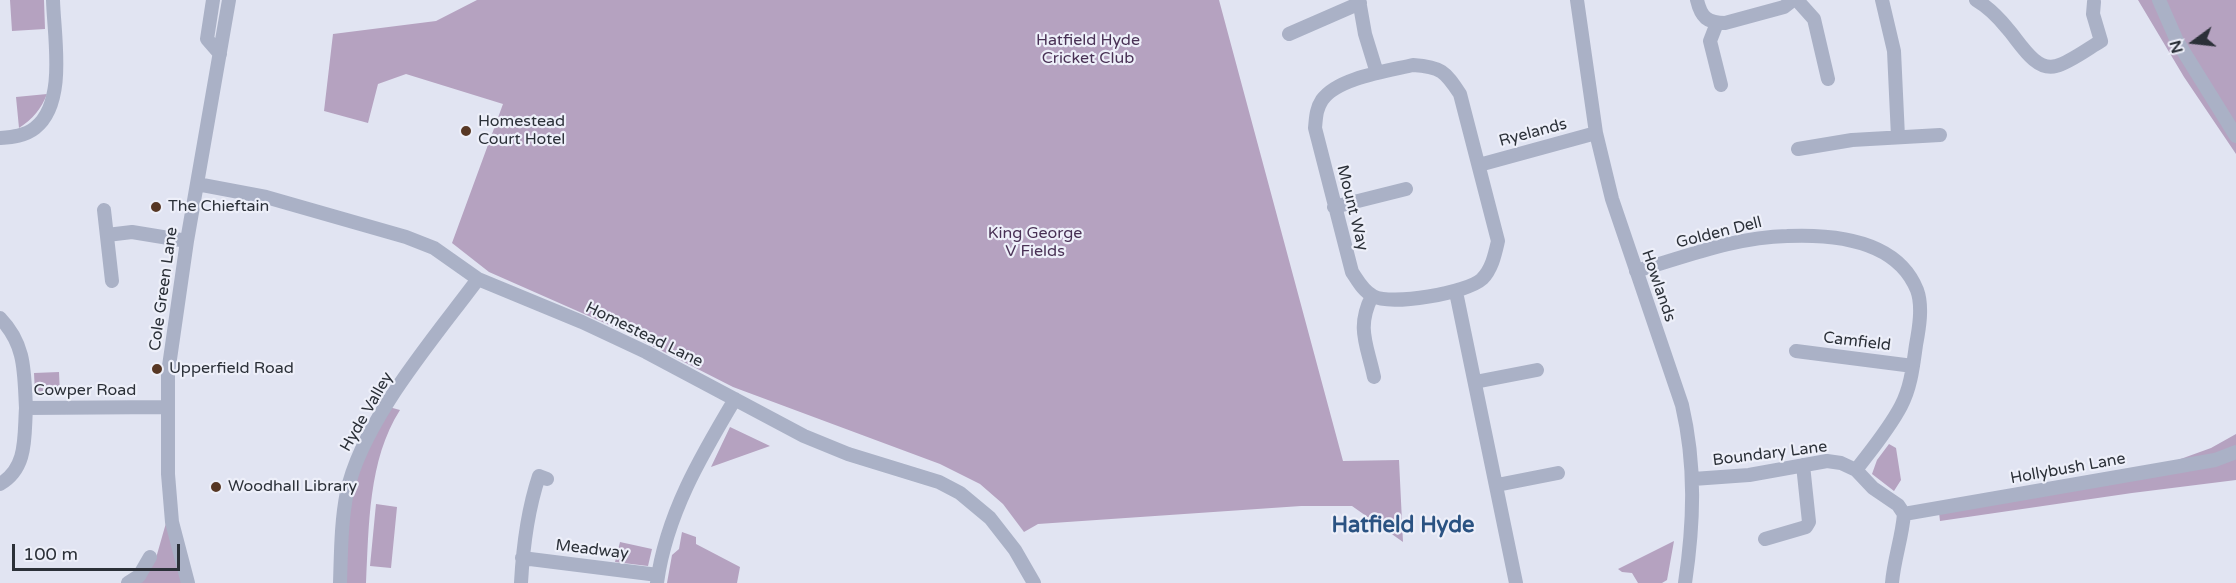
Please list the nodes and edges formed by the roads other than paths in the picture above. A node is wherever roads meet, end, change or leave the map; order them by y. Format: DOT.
graph roads {
  1 [pos="53,0"];
  2 [pos="213,0"];
  3 [pos="229,0"];
  4 [pos="1577,0"];
  5 [pos="1697,0"];
  6 [pos="1795,0"];
  7 [pos="1882,0"];
  8 [pos="1976,0"];
  9 [pos="2159,0"];
  10 [pos="1360,2"];
  11 [pos="2094,2"];
  12 [pos="1717,23"];
  13 [pos="1289,34"];
  14 [pos="220,54"];
  15 [pos="1377,73"];
  16 [pos="1828,79"];
  17 [pos="1721,85"];
  18 [pos="1596,133"];
  19 [pos="1940,135"];
  20 [pos="2236,136"];
  21 [pos="1898,137"];
  22 [pos="0,138"];
  23 [pos="1798,149"];
  24 [pos="1479,165"];
  25 [pos="197,184"];
  26 [pos="1406,189"];
  27 [pos="1334,207"];
  28 [pos="104,210"];
  29 [pos="107,236"];
  30 [pos="187,241"];
  31 [pos="1636,271"];
  32 [pos="478,279"];
  33 [pos="112,281"];
  34 [pos="1456,292"];
  35 [pos="1372,296"];
  36 [pos="0,318"];
  37 [pos="1796,351"];
  38 [pos="1913,366"];
  39 [pos="1537,370"];
  40 [pos="1374,377"];
  41 [pos="1475,382"];
  42 [pos="735,399"];
  43 [pos="167,407"];
  44 [pos="26,408"];
  45 [pos="2236,452"];
  46 [pos="1803,465"];
  47 [pos="1856,470"];
  48 [pos="1558,473"];
  49 [pos="548,479"];
  50 [pos="1694,479"];
  51 [pos="0,484"];
  52 [pos="1497,486"];
  53 [pos="1904,514"];
  54 [pos="1765,539"];
  55 [pos="150,557"];
  56 [pos="522,558"];
  57 [pos="658,579"];
  58 [pos="128,583"];
  59 [pos="188,583"];
  60 [pos="340,583"];
  61 [pos="521,583"];
  62 [pos="1034,583"];
  63 [pos="1516,583"];
  64 [pos="1685,583"];
  65 [pos="1892,583"];
  1 -- 22 [label="street"];
  2 -- 14 [label="street"];
  3 -- 14 [label="street, Cole Green Lane"];
  4 -- 18 [label="street, Howlands"];
  5 -- 12 [label="street"];
  6 -- 12 [label="street"];
  6 -- 16 [label="street"];
  7 -- 21 [label="street"];
  8 -- 11 [label="street"];
  9 -- 20 [label="street"];
  10 -- 13 [label="street"];
  10 -- 15 [label="street"];
  12 -- 17 [label="street"];
  14 -- 25 [label="street, Cole Green Lane"];
  15 -- 24 [label="street, Mount Way"];
  15 -- 27 [label="street, Mount Way"];
  18 -- 24 [label="street, Ryelands"];
  18 -- 31 [label="street, Howlands"];
  19 -- 21 [label="street"];
  21 -- 23 [label="street"];
  24 -- 34 [label="street, Mount Way"];
  25 -- 30 [label="street, Cole Green Lane"];
  25 -- 32 [label="street, Homestead Lane"];
  26 -- 27 [label="street"];
  27 -- 35 [label="street, Mount Way"];
  28 -- 29 [label="street"];
  29 -- 30 [label="street"];
  29 -- 33 [label="street"];
  30 -- 43 [label="street, Cole Green Lane"];
  31 -- 38 [label="street, Golden Dell"];
  31 -- 50 [label="street, Howlands"];
  32 -- 42 [label="street, Homestead Lane"];
  32 -- 60 [label="street, Hyde Valley"];
  34 -- 35 [label="street, Mount Way"];
  34 -- 41 [label="street"];
  35 -- 40 [label="street"];
  36 -- 44 [label="street, Cowper Road"];
  37 -- 38 [label="street, Camfield"];
  38 -- 47 [label="street, Golden Dell"];
  39 -- 41 [label="street"];
  41 -- 52 [label="street"];
  42 -- 57 [label="street"];
  42 -- 62 [label="street, Homestead Lane"];
  43 -- 44 [label="street, Cowper Road"];
  43 -- 59 [label="street, Cole Green Lane"];
  44 -- 51 [label="street"];
  45 -- 53 [label="street, Hollybush Lane"];
  46 -- 47 [label="street, Boundary Lane"];
  46 -- 50 [label="street, Boundary Lane"];
  46 -- 54 [label="street"];
  47 -- 53 [label="street, Boundary Lane"];
  48 -- 52 [label="street"];
  49 -- 56 [label="street"];
  50 -- 64 [label="street, Howlands"];
  52 -- 63 [label="street"];
  53 -- 65 [label="street"];
  55 -- 58 [label="street"];
  56 -- 57 [label="street, Meadway"];
  56 -- 61 [label="street"];
}
